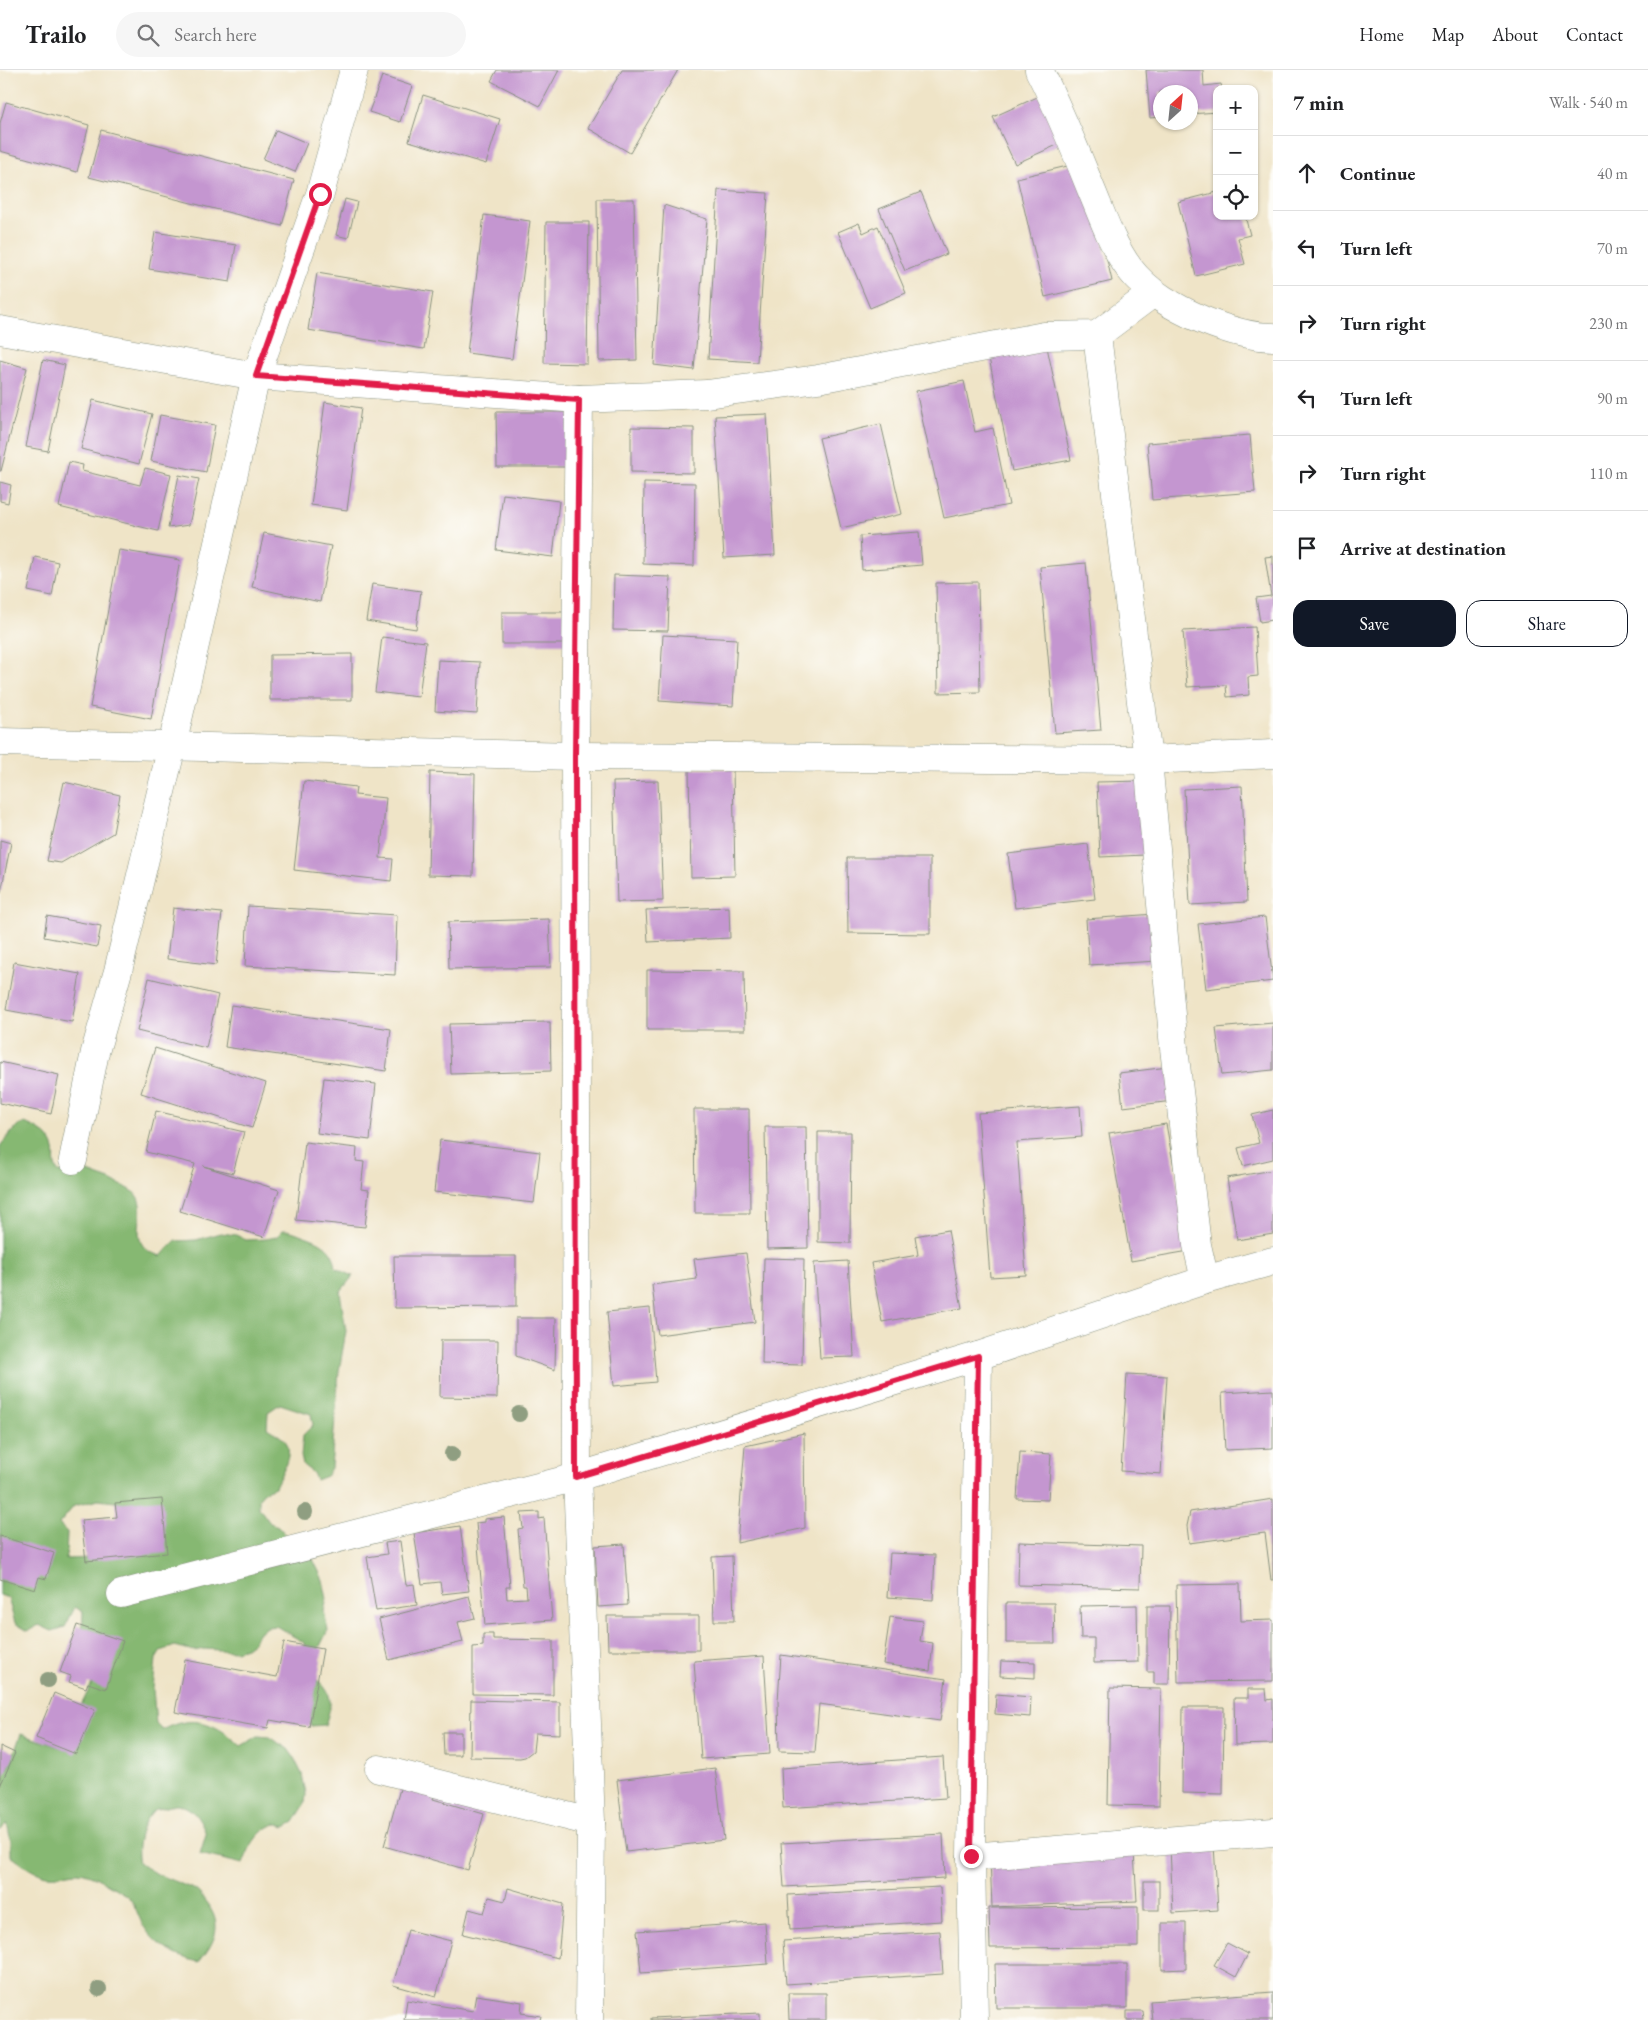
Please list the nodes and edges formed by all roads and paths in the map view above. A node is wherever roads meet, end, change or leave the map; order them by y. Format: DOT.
graph roads {
  1 [pos="354,70"];
  2 [pos="1039,70"];
  3 [pos="1153,293"];
  4 [pos="0,330"];
  5 [pos="1096,335"];
  6 [pos="1273,337"];
  7 [pos="256,376"];
  8 [pos="579,400"];
  9 [pos="0,742"];
  10 [pos="172,746"];
  11 [pos="1273,754"];
  12 [pos="575,756"];
  13 [pos="1148,760"];
  14 [pos="73,1160"];
  15 [pos="1273,1261"];
  16 [pos="1205,1280"];
  17 [pos="978,1356"];
  18 [pos="576,1477"];
  19 [pos="121,1594"];
  20 [pos="379,1769"];
  21 [pos="591,1822"];
  22 [pos="1273,1832"];
  23 [pos="971,1856"];
  24 [pos="589,2020"];
  25 [pos="974,2020"];
  1 -- 7 [label="street"];
  2 -- 3 [label="street"];
  3 -- 5 [label="street"];
  3 -- 6 [label="street"];
  4 -- 7 [label="street"];
  5 -- 8 [label="street"];
  5 -- 13 [label="street"];
  7 -- 8 [label="street"];
  7 -- 10 [label="street"];
  8 -- 12 [label="street"];
  9 -- 10 [label="street"];
  10 -- 12 [label="street"];
  10 -- 14 [label="street"];
  11 -- 13 [label="street"];
  12 -- 13 [label="street"];
  12 -- 18 [label="street"];
  13 -- 16 [label="street"];
  15 -- 16 [label="street"];
  16 -- 17 [label="street"];
  17 -- 18 [label="street"];
  17 -- 23 [label="street"];
  18 -- 19 [label="street"];
  18 -- 21 [label="street"];
  20 -- 21 [label="street"];
  21 -- 24 [label="street"];
  22 -- 23 [label="street"];
  23 -- 25 [label="street"];
}
